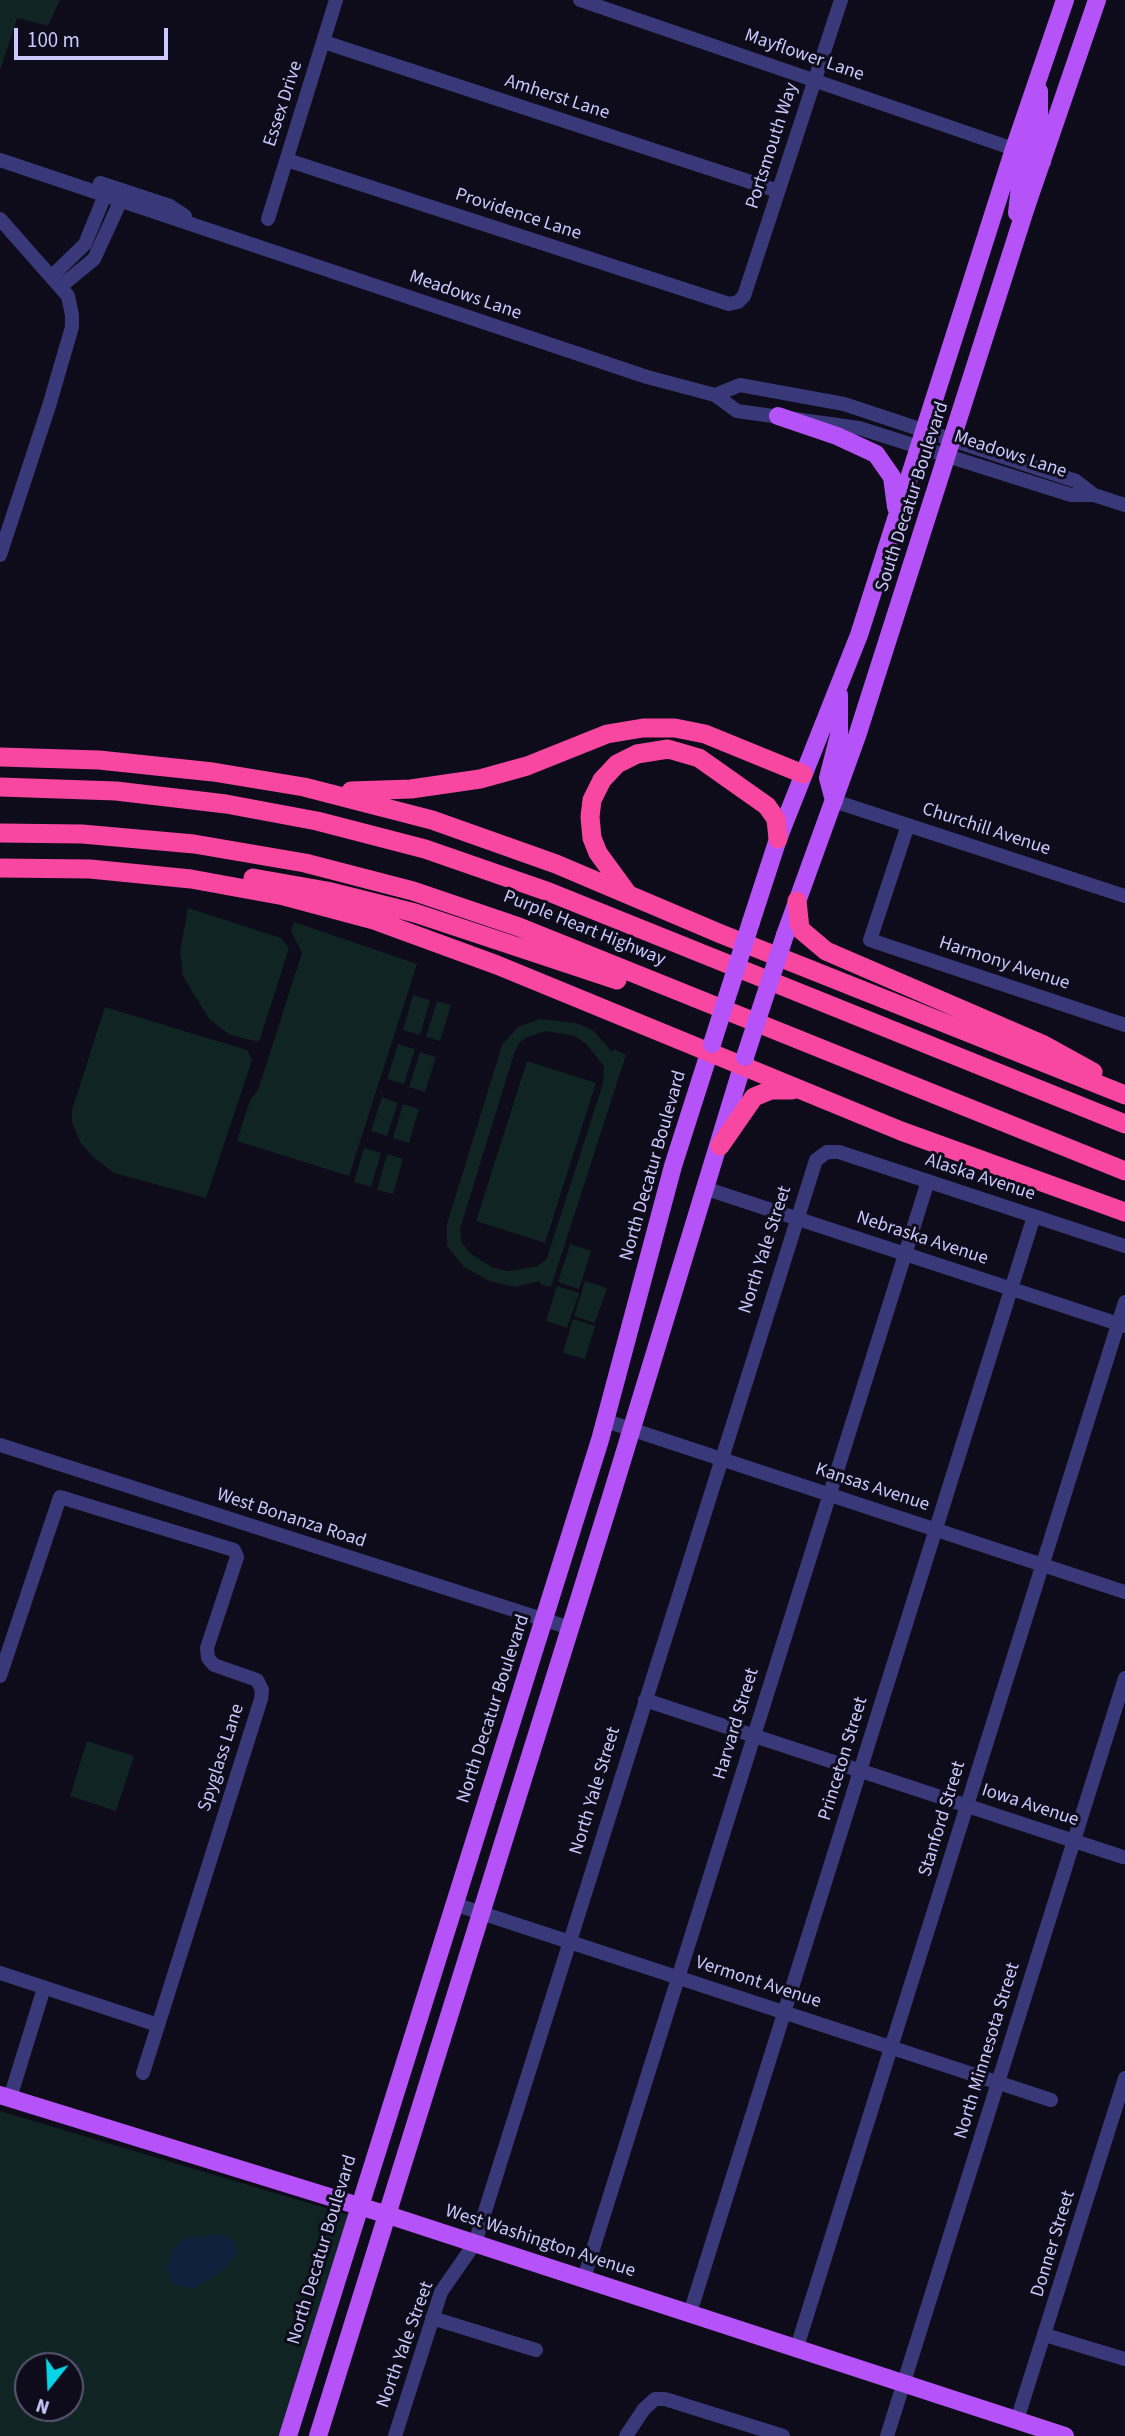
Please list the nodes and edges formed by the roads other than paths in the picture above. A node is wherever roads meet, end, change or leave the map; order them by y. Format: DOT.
graph roads {
  1 [pos="336,0"];
  2 [pos="580,0"];
  3 [pos="841,0"];
  4 [pos="1065,0"];
  5 [pos="1097,0"];
  6 [pos="324,42"];
  7 [pos="1038,77"];
  8 [pos="815,80"];
  9 [pos="1014,149"];
  10 [pos="2,160"];
  11 [pos="287,160"];
  12 [pos="1042,162"];
  13 [pos="778,191"];
  14 [pos="105,195"];
  15 [pos="121,200"];
  16 [pos="0,219"];
  17 [pos="268,219"];
  18 [pos="204,229"];
  19 [pos="1014,248"];
  20 [pos="56,281"];
  21 [pos="738,302"];
  22 [pos="715,395"];
  23 [pos="778,416"];
  24 [pos="925,430"];
  25 [pos="920,448"];
  26 [pos="951,448"];
  27 [pos="1125,505"];
  28 [pos="895,528"];
  29 [pos="0,555"];
  30 [pos="839,687"];
  31 [pos="0,757"];
  32 [pos="803,774"];
  33 [pos="0,787"];
  34 [pos="323,792"];
  35 [pos="834,800"];
  36 [pos="908,825"];
  37 [pos="0,833"];
  38 [pos="778,839"];
  39 [pos="0,868"];
  40 [pos="154,875"];
  41 [pos="630,895"];
  42 [pos="1125,896"];
  43 [pos="797,901"];
  44 [pos="729,992"];
  45 [pos="1125,1025"];
  46 [pos="814,1046"];
  47 [pos="711,1048"];
  48 [pos="743,1062"];
  49 [pos="1125,1089"];
  50 [pos="799,1091"];
  51 [pos="1125,1095"];
  52 [pos="1125,1124"];
  53 [pos="720,1146"];
  54 [pos="823,1153"];
  55 [pos="1125,1171"];
  56 [pos="928,1181"];
  57 [pos="706,1189"];
  58 [pos="1125,1212"];
  59 [pos="1034,1216"];
  60 [pos="796,1218"];
  61 [pos="1125,1246"];
  62 [pos="905,1254"];
  63 [pos="1012,1289"];
  64 [pos="1125,1302"];
  65 [pos="1122,1325"];
  66 [pos="606,1421"];
  67 [pos="632,1430"];
  68 [pos="0,1446"];
  69 [pos="721,1459"];
  70 [pos="829,1495"];
  71 [pos="936,1530"];
  72 [pos="1043,1565"];
  73 [pos="1125,1592"];
  74 [pos="544,1620"];
  75 [pos="570,1628"];
  76 [pos="0,1676"];
  77 [pos="1125,1678"];
  78 [pos="645,1700"];
  79 [pos="754,1736"];
  80 [pos="860,1771"];
  81 [pos="967,1806"];
  82 [pos="1074,1841"];
  83 [pos="1123,1857"];
  84 [pos="454,1903"];
  85 [pos="482,1912"];
  86 [pos="569,1941"];
  87 [pos="0,1973"];
  88 [pos="678,1977"];
  89 [pos="44,1988"];
  90 [pos="785,2012"];
  91 [pos="159,2025"];
  92 [pos="891,2047"];
  93 [pos="143,2073"];
  94 [pos="1125,2078"];
  95 [pos="998,2082"];
  96 [pos="5,2097"];
  97 [pos="1051,2100"];
  98 [pos="359,2206"];
  99 [pos="388,2215"];
  100 [pos="475,2243"];
  101 [pos="584,2278"];
  102 [pos="691,2313"];
  103 [pos="432,2318"];
  104 [pos="1045,2335"];
  105 [pos="797,2347"];
  106 [pos="536,2350"];
  107 [pos="1125,2359"];
  108 [pos="904,2383"];
  109 [pos="1017,2420"];
  110 [pos="288,2436"];
  111 [pos="318,2436"];
  112 [pos="395,2436"];
  113 [pos="626,2436"];
  114 [pos="783,2436"];
  115 [pos="887,2436"];
  116 [pos="1065,2436"];
  1 -- 6 [label="street, Essex Drive"];
  2 -- 8 [label="street, Mayflower Lane"];
  3 -- 8 [label="street, Portsmouth Way"];
  4 -- 7 [label="main road, South Decatur Boulevard"];
  5 -- 12 [label="main road, South Decatur Boulevard"];
  6 -- 11 [label="street, Essex Drive"];
  6 -- 13 [label="street, Amherst Lane"];
  7 -- 9 [label="main road, South Decatur Boulevard"];
  7 -- 12 [label="main road"];
  8 -- 9 [label="street, Mayflower Lane"];
  8 -- 13 [label="street, Portsmouth Way"];
  9 -- 19 [label="main road"];
  9 -- 24 [label="main road, South Decatur Boulevard"];
  10 -- 14 [label="street, Meadows Lane"];
  10 -- 18 [label="street, Meadows Lane"];
  11 -- 17 [label="street, Essex Drive"];
  11 -- 21 [label="street, Providence Lane"];
  12 -- 19 [label="main road, South Decatur Boulevard"];
  13 -- 21 [label="street, Portsmouth Way"];
  14 -- 15 [label="street, Meadows Lane"];
  14 -- 20 [label="street"];
  15 -- 18 [label="street, Meadows Lane"];
  15 -- 20 [label="street"];
  16 -- 20 [label="street"];
  18 -- 22 [label="street, Meadows Lane"];
  19 -- 26 [label="main road, South Decatur Boulevard"];
  20 -- 29 [label="street"];
  22 -- 23 [label="street, Meadows Lane"];
  22 -- 24 [label="street, Meadows Lane"];
  23 -- 25 [label="street, Meadows Lane"];
  23 -- 28 [label="main road"];
  24 -- 25 [label="main road, South Decatur Boulevard"];
  24 -- 26 [label="street, Meadows Lane"];
  25 -- 26 [label="street, Meadows Lane"];
  25 -- 28 [label="main road, South Decatur Boulevard"];
  26 -- 27 [label="street, Meadows Lane"];
  26 -- 35 [label="main road, South Decatur Boulevard"];
  28 -- 30 [label="main road, South Decatur Boulevard"];
  30 -- 32 [label="main road, South Decatur Boulevard"];
  30 -- 35 [label="main road"];
  31 -- 34 [label="highway"];
  32 -- 34 [label="highway"];
  32 -- 35 [label="main road"];
  32 -- 38 [label="main road, South Decatur Boulevard"];
  33 -- 52 [label="highway, Purple Heart Highway"];
  34 -- 41 [label="highway"];
  35 -- 36 [label="street, Churchill Avenue"];
  35 -- 43 [label="main road, South Decatur Boulevard"];
  36 -- 42 [label="street, Churchill Avenue"];
  36 -- 45 [label="street, Harmony Avenue"];
  37 -- 46 [label="highway, Purple Heart Highway"];
  38 -- 41 [label="highway"];
  38 -- 44 [label="main road, South Decatur Boulevard, bridge"];
  39 -- 40 [label="highway"];
  40 -- 46 [label="highway"];
  40 -- 47 [label="highway"];
  41 -- 51 [label="highway"];
  43 -- 48 [label="main road, South Decatur Boulevard, bridge"];
  43 -- 49 [label="highway"];
  44 -- 47 [label="main road, North Decatur Boulevard, bridge"];
  46 -- 55 [label="highway, Purple Heart Highway"];
  47 -- 48 [label="highway"];
  47 -- 66 [label="main road, North Decatur Boulevard"];
  48 -- 50 [label="highway"];
  48 -- 53 [label="main road"];
  50 -- 53 [label="highway"];
  50 -- 58 [label="highway"];
  53 -- 57 [label="main road"];
  54 -- 56 [label="street, Alaska Avenue"];
  54 -- 60 [label="street, North Yale Street"];
  56 -- 59 [label="street, Alaska Avenue"];
  56 -- 62 [label="street, Harvard Street"];
  57 -- 60 [label="street, Nebraska Avenue"];
  57 -- 67 [label="main road"];
  59 -- 61 [label="street, Alaska Avenue"];
  59 -- 63 [label="street, Princeton Street"];
  60 -- 62 [label="street, Nebraska Avenue"];
  60 -- 69 [label="street, North Yale Street"];
  62 -- 63 [label="street, Nebraska Avenue"];
  62 -- 70 [label="street, Harvard Street"];
  63 -- 65 [label="street, Nebraska Avenue"];
  63 -- 71 [label="street, Princeton Street"];
  64 -- 65 [label="street, Stanford Street"];
  65 -- 72 [label="street, Stanford Street"];
  66 -- 67 [label="street, Kansas Avenue"];
  66 -- 74 [label="main road, North Decatur Boulevard"];
  67 -- 69 [label="street, Kansas Avenue"];
  67 -- 75 [label="main road"];
  68 -- 74 [label="street, West Bonanza Road"];
  69 -- 70 [label="street, Kansas Avenue"];
  69 -- 78 [label="street, North Yale Street"];
  70 -- 71 [label="street, Kansas Avenue"];
  70 -- 79 [label="street, Harvard Street"];
  71 -- 72 [label="street, Kansas Avenue"];
  71 -- 80 [label="street, Princeton Street"];
  72 -- 73 [label="street, Kansas Avenue"];
  72 -- 81 [label="street, Stanford Street"];
  74 -- 75 [label="street, West Bonanza Road"];
  74 -- 84 [label="main road, North Decatur Boulevard"];
  75 -- 85 [label="main road"];
  76 -- 91 [label="street, Spyglass Lane"];
  77 -- 82 [label="street, North Minnesota Street"];
  78 -- 79 [label="street, Iowa Avenue"];
  78 -- 86 [label="street, North Yale Street"];
  79 -- 80 [label="street, Iowa Avenue"];
  79 -- 88 [label="street, Harvard Street"];
  80 -- 81 [label="street, Iowa Avenue"];
  80 -- 90 [label="street, Princeton Street"];
  81 -- 82 [label="street, Iowa Avenue"];
  81 -- 92 [label="street, Stanford Street"];
  82 -- 83 [label="street, Iowa Avenue"];
  82 -- 95 [label="street, North Minnesota Street"];
  84 -- 85 [label="street, Vermont Avenue"];
  84 -- 98 [label="main road, North Decatur Boulevard"];
  85 -- 86 [label="street, Vermont Avenue"];
  85 -- 99 [label="main road"];
  86 -- 88 [label="street, Vermont Avenue"];
  86 -- 100 [label="street, North Yale Street"];
  87 -- 89 [label="street"];
  88 -- 90 [label="street, Vermont Avenue"];
  88 -- 101 [label="street, Harvard Street"];
  89 -- 91 [label="street"];
  89 -- 96 [label="street"];
  90 -- 92 [label="street, Vermont Avenue"];
  90 -- 102 [label="street, Princeton Street"];
  91 -- 93 [label="street, Spyglass Lane"];
  92 -- 95 [label="street, Vermont Avenue"];
  92 -- 105 [label="street, Stanford Street"];
  94 -- 104 [label="street, Donner Street"];
  95 -- 97 [label="street, Vermont Avenue"];
  95 -- 108 [label="street, North Minnesota Street"];
  96 -- 98 [label="main road, West Washington Avenue"];
  98 -- 99 [label="main road, West Washington Avenue"];
  98 -- 110 [label="main road, North Decatur Boulevard"];
  99 -- 100 [label="main road, West Washington Avenue"];
  99 -- 111 [label="main road"];
  100 -- 101 [label="main road, West Washington Avenue"];
  100 -- 103 [label="street, North Yale Street"];
  101 -- 102 [label="main road, West Washington Avenue"];
  102 -- 105 [label="main road, West Washington Avenue"];
  103 -- 106 [label="street"];
  103 -- 112 [label="street, North Yale Street"];
  104 -- 107 [label="street"];
  104 -- 109 [label="street, Donner Street"];
  105 -- 108 [label="main road, West Washington Avenue"];
  108 -- 109 [label="main road, West Washington Avenue"];
  108 -- 115 [label="street, North Minnesota Street"];
  109 -- 116 [label="main road, West Washington Avenue"];
  113 -- 114 [label="street"];
}
